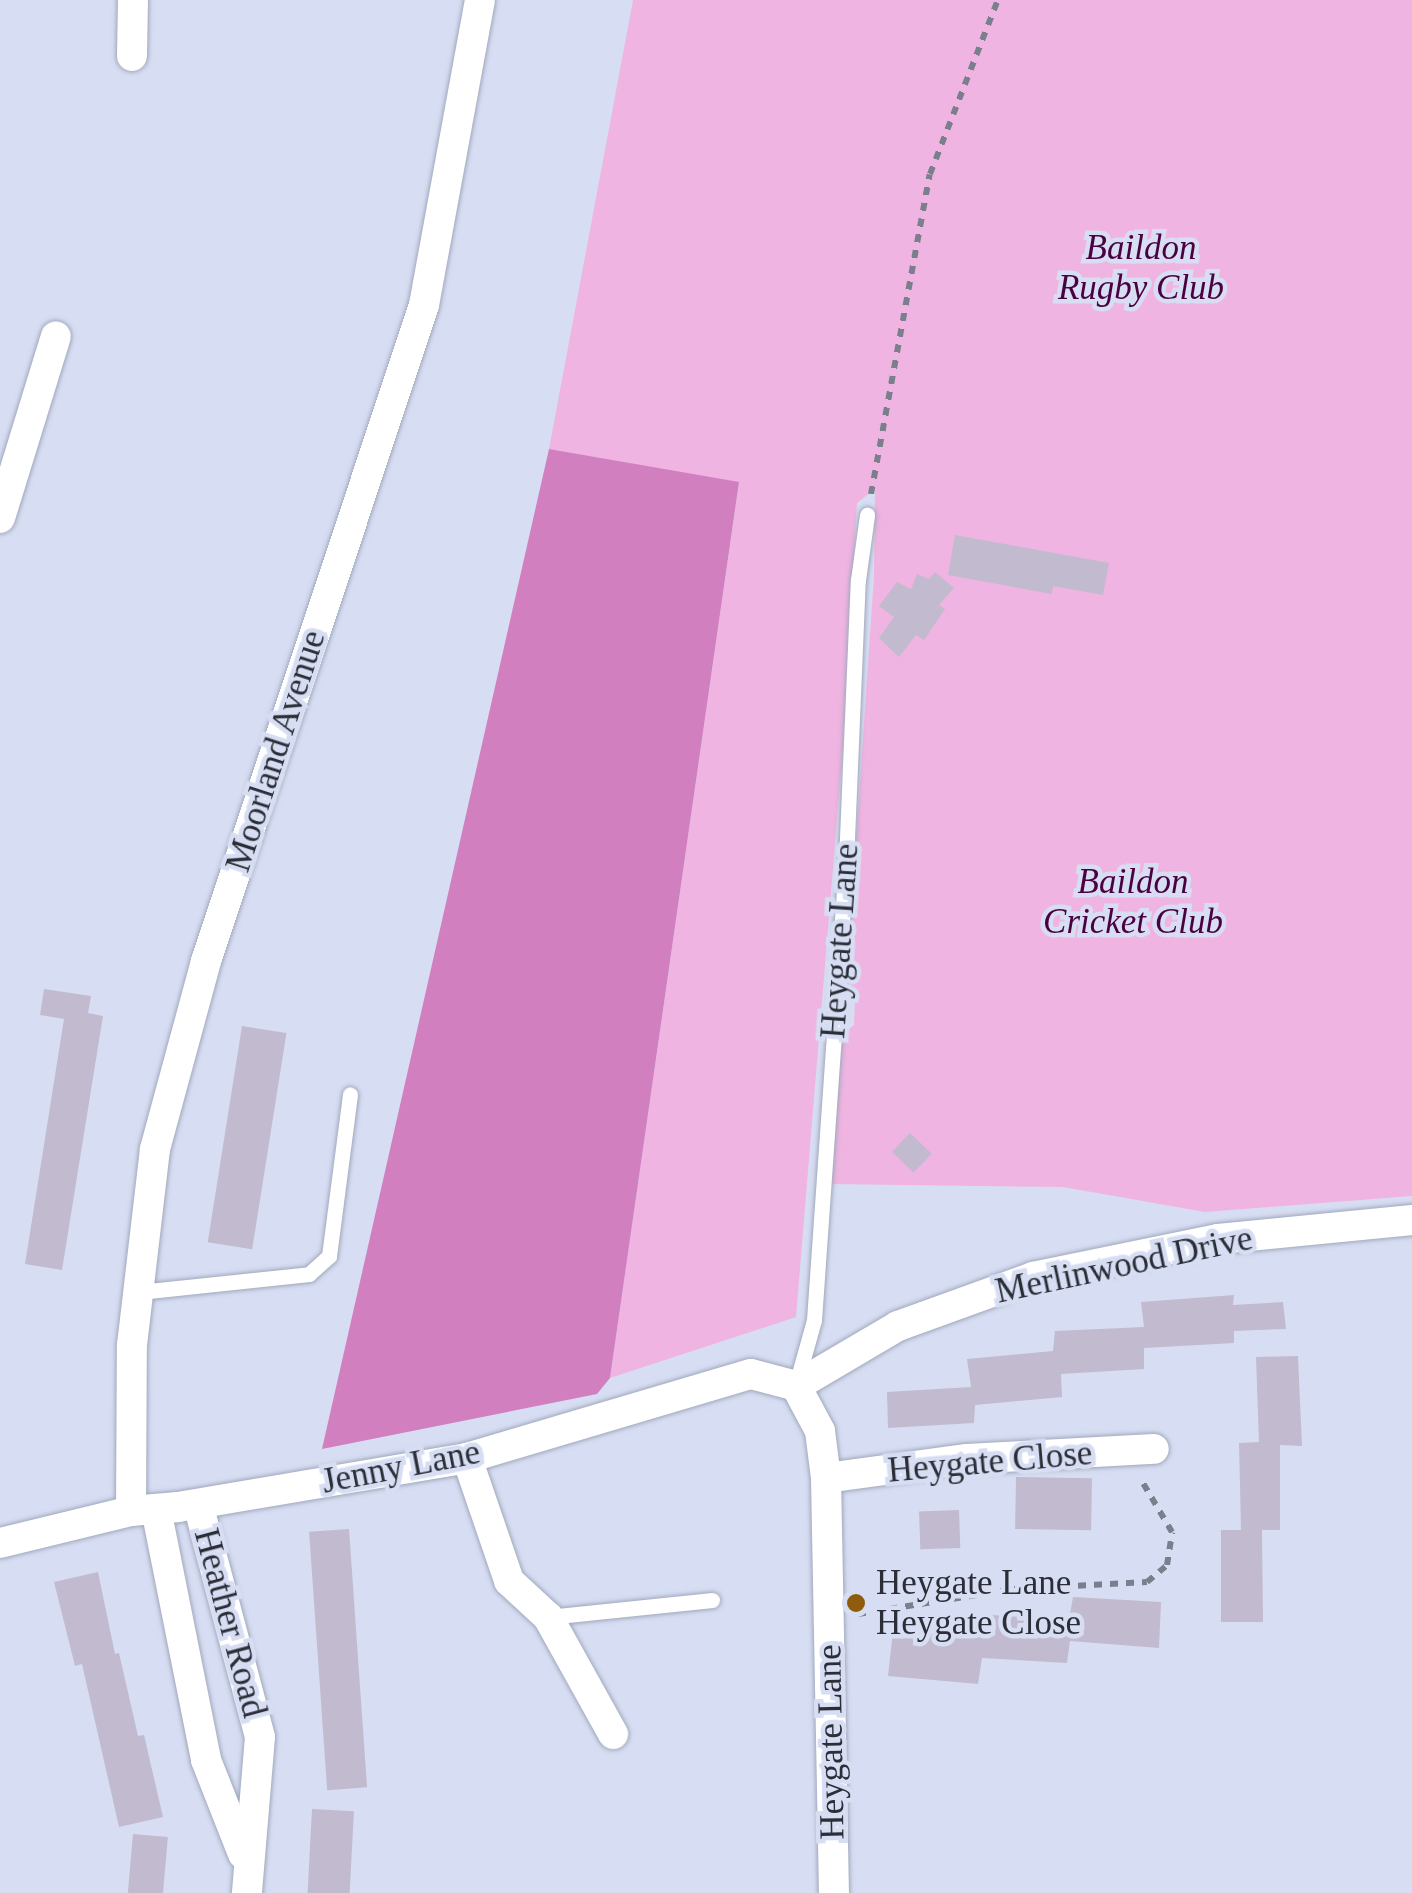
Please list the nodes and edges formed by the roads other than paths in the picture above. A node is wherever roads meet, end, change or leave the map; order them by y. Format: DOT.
graph roads {
  1 [pos="134,0"];
  2 [pos="480,0"];
  3 [pos="132,56"];
  4 [pos="56,336"];
  5 [pos="867,514"];
  6 [pos="0,518"];
  7 [pos="350,1094"];
  8 [pos="1412,1220"];
  9 [pos="139,1292"];
  10 [pos="796,1386"];
  11 [pos="1154,1450"];
  12 [pos="467,1458"];
  13 [pos="826,1478"];
  14 [pos="198,1504"];
  15 [pos="144,1510"];
  16 [pos="0,1543"];
  17 [pos="712,1600"];
  18 [pos="548,1617"];
  19 [pos="613,1734"];
  20 [pos="246,1862"];
  21 [pos="247,1893"];
  22 [pos="834,1893"];
  1 -- 3 [label="street"];
  2 -- 9 [label="street, Moorland Avenue"];
  4 -- 6 [label="street"];
  5 -- 10 [label="lane, Heygate Lane"];
  7 -- 9 [label="lane"];
  8 -- 10 [label="street, Merlinwood Drive"];
  9 -- 15 [label="street, Moorland Avenue"];
  10 -- 12 [label="street, Jenny Lane"];
  10 -- 13 [label="street, Heygate Lane"];
  11 -- 13 [label="street, Heygate Close"];
  12 -- 14 [label="street, Jenny Lane"];
  12 -- 18 [label="street"];
  13 -- 22 [label="street, Heygate Lane"];
  14 -- 15 [label="street, Jenny Lane"];
  14 -- 20 [label="street, Heather Road"];
  15 -- 16 [label="street, Jenny Lane"];
  15 -- 20 [label="street, Heather Road"];
  17 -- 18 [label="lane"];
  18 -- 19 [label="street"];
  20 -- 21 [label="street, Heather Road"];
}
